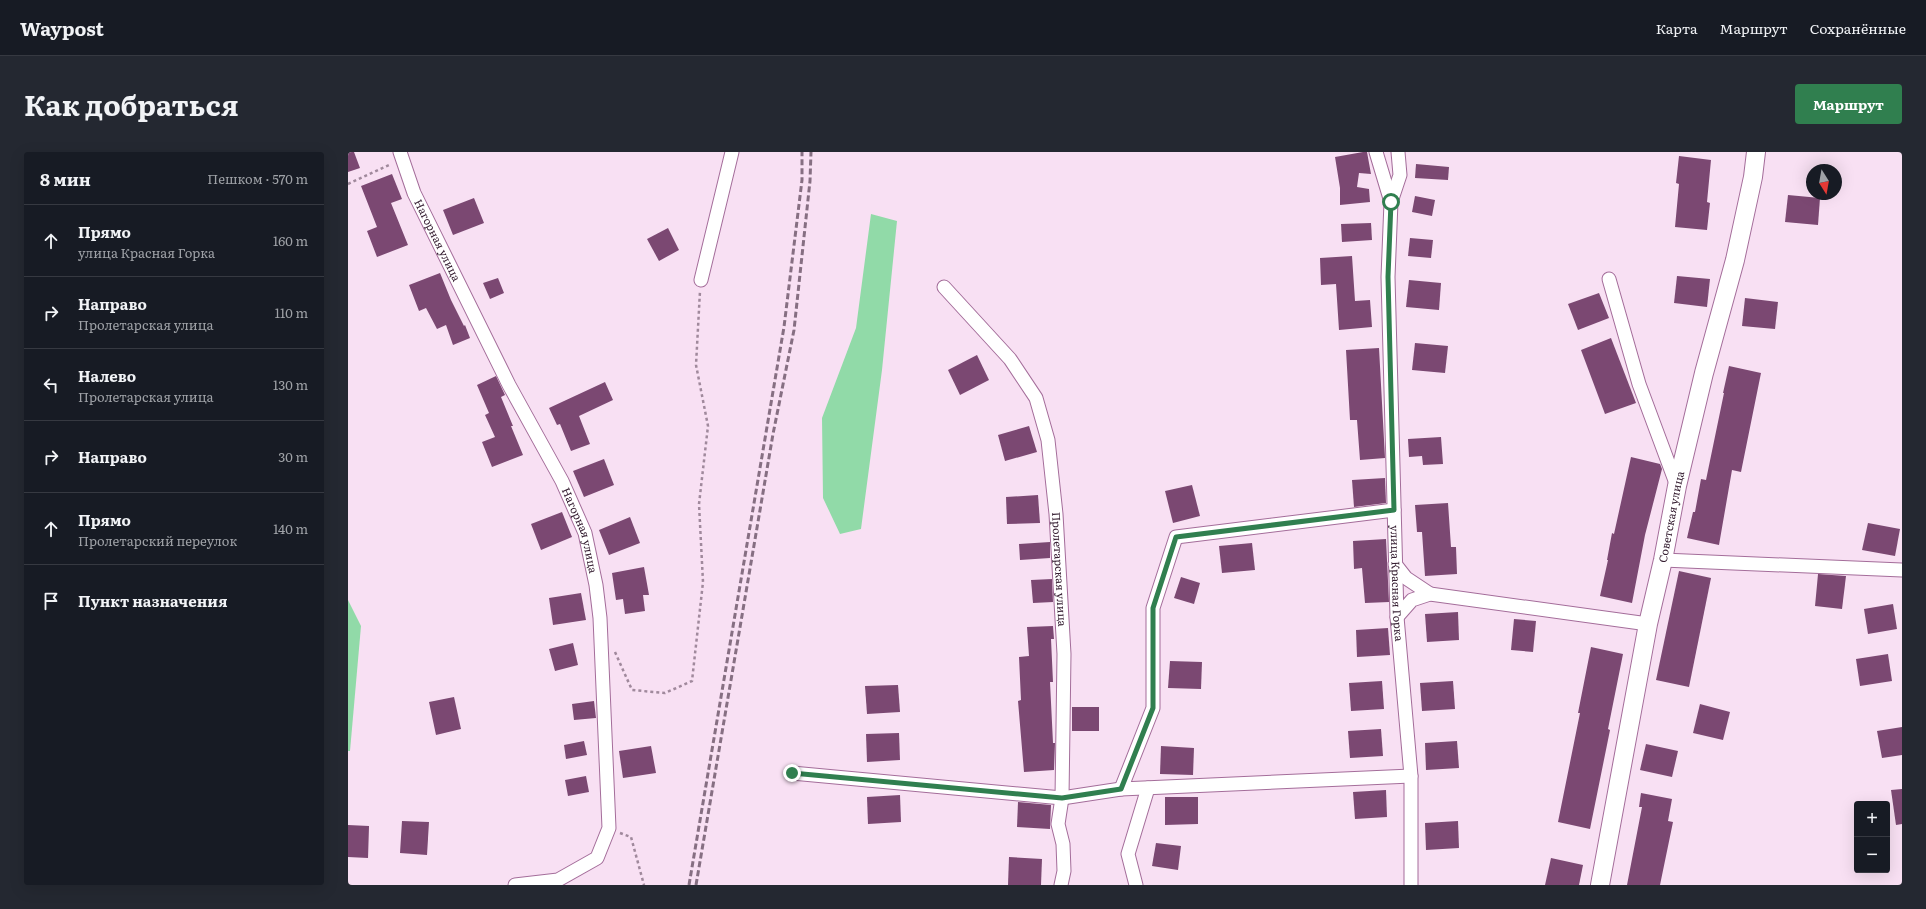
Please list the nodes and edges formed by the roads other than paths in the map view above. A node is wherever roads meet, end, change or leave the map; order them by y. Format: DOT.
graph roads {
  1 [pos="732,152"];
  2 [pos="1376,152"];
  3 [pos="1398,152"];
  4 [pos="1756,152"];
  5 [pos="401,155"];
  6 [pos="1391,202"];
  7 [pos="1609,279"];
  8 [pos="701,280"];
  9 [pos="944,287"];
  10 [pos="1677,486"];
  11 [pos="1394,510"];
  12 [pos="1664,560"];
  13 [pos="1395,564"];
  14 [pos="1902,570"];
  15 [pos="1430,594"];
  16 [pos="1396,617"];
  17 [pos="1648,624"];
  18 [pos="792,773"];
  19 [pos="1411,776"];
  20 [pos="1148,788"];
  21 [pos="1121,789"];
  22 [pos="1062,798"];
  23 [pos="515,885"];
  24 [pos="1061,885"];
  25 [pos="1136,885"];
  26 [pos="1411,885"];
  27 [pos="1600,885"];
  1 -- 8 [label="street"];
  2 -- 6 [label="street"];
  3 -- 6 [label="street, улица Красная Горка"];
  4 -- 10 [label="main road, Советская улица"];
  5 -- 23 [label="street, Нагорная улица"];
  6 -- 11 [label="street, улица Красная Горка"];
  7 -- 10 [label="street"];
  9 -- 22 [label="street, Пролетарская улица"];
  10 -- 12 [label="main road, Советская улица"];
  11 -- 13 [label="street, улица Красная Горка"];
  11 -- 21 [label="street"];
  12 -- 14 [label="street"];
  12 -- 17 [label="main road, Советская улица"];
  13 -- 15 [label="street"];
  13 -- 16 [label="street, улица Красная Горка"];
  15 -- 16 [label="street"];
  15 -- 17 [label="street"];
  16 -- 19 [label="street, улица Красная Горка"];
  17 -- 27 [label="main road, Советская улица"];
  18 -- 22 [label="street"];
  19 -- 20 [label="street"];
  19 -- 26 [label="street"];
  20 -- 21 [label="street"];
  20 -- 25 [label="street"];
  21 -- 22 [label="street"];
  22 -- 24 [label="street, Пролетарская улица"];
}
